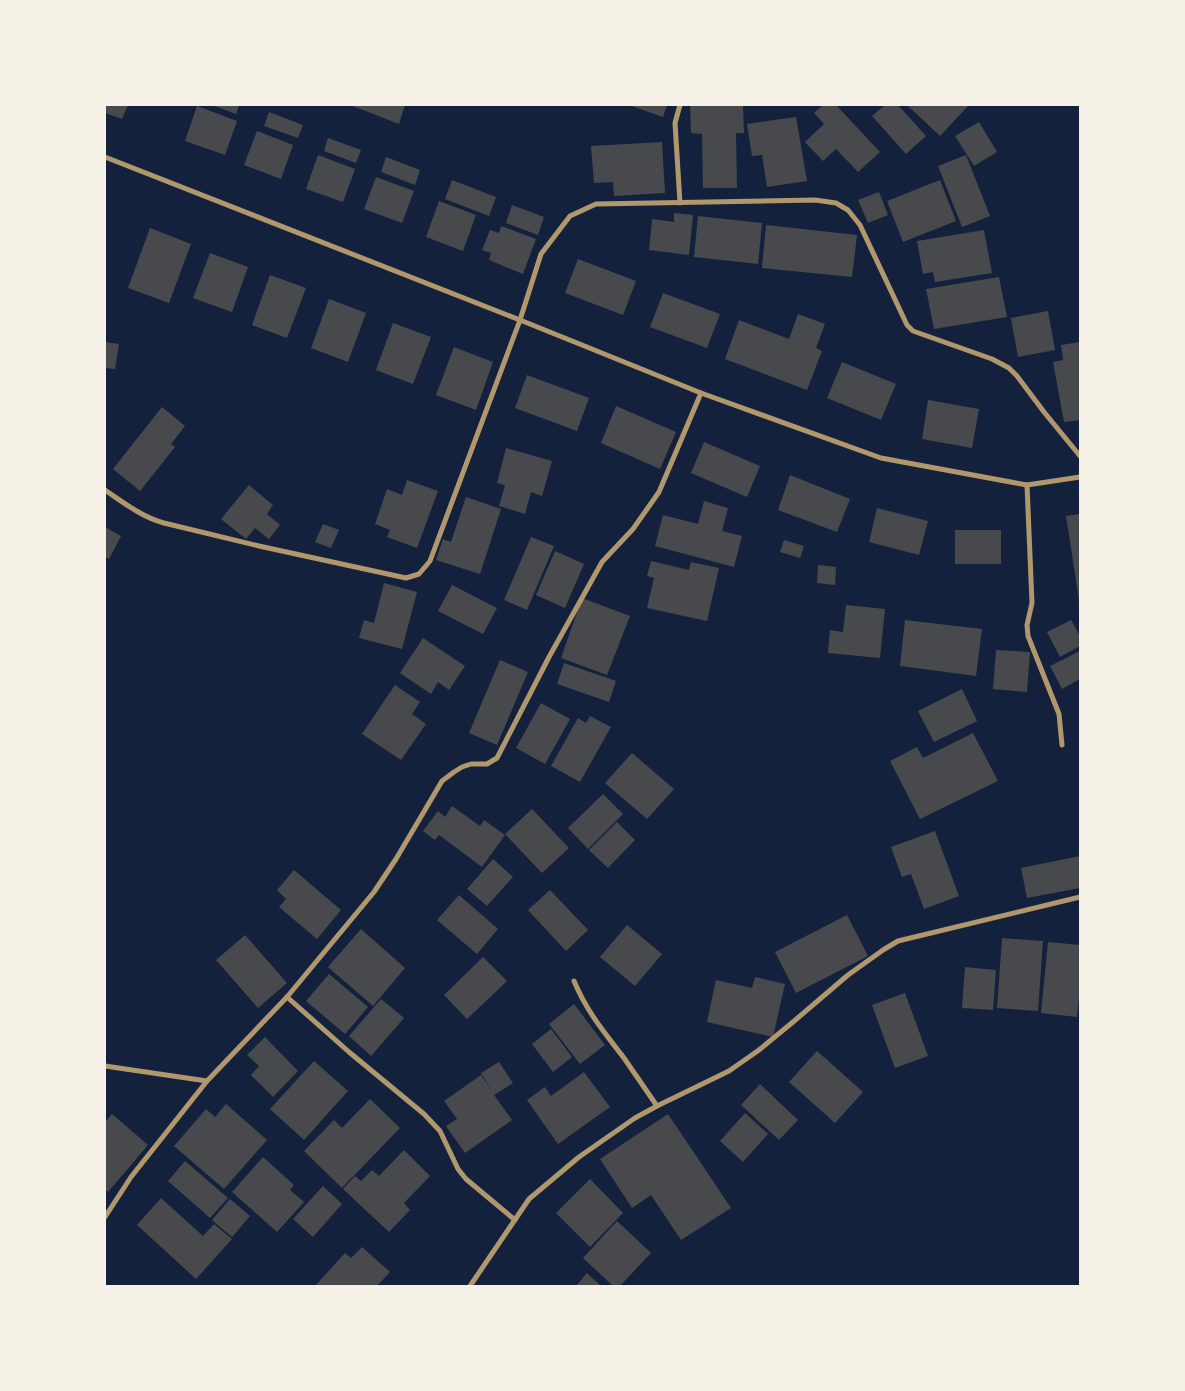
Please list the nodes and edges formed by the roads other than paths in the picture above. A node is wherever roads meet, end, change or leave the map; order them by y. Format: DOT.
graph roads {
  1 [pos="680,105"];
  2 [pos="105,157"];
  3 [pos="680,203"];
  4 [pos="520,320"];
  5 [pos="701,393"];
  6 [pos="1080,456"];
  7 [pos="1080,477"];
  8 [pos="1027,485"];
  9 [pos="105,490"];
  10 [pos="1062,745"];
  11 [pos="1080,897"];
  12 [pos="574,981"];
  13 [pos="287,997"];
  14 [pos="105,1066"];
  15 [pos="207,1081"];
  16 [pos="657,1106"];
  17 [pos="105,1217"];
  18 [pos="515,1220"];
  19 [pos="470,1286"];
  1 -- 3 [label="street"];
  2 -- 4 [label="street"];
  3 -- 4 [label="street"];
  3 -- 6 [label="street"];
  4 -- 5 [label="street"];
  4 -- 9 [label="street"];
  5 -- 8 [label="street"];
  5 -- 13 [label="street"];
  7 -- 8 [label="street"];
  8 -- 10 [label="street"];
  11 -- 16 [label="street"];
  12 -- 16 [label="street"];
  13 -- 15 [label="street"];
  13 -- 18 [label="street"];
  14 -- 15 [label="street"];
  15 -- 17 [label="street"];
  16 -- 18 [label="street"];
  18 -- 19 [label="street"];
}
